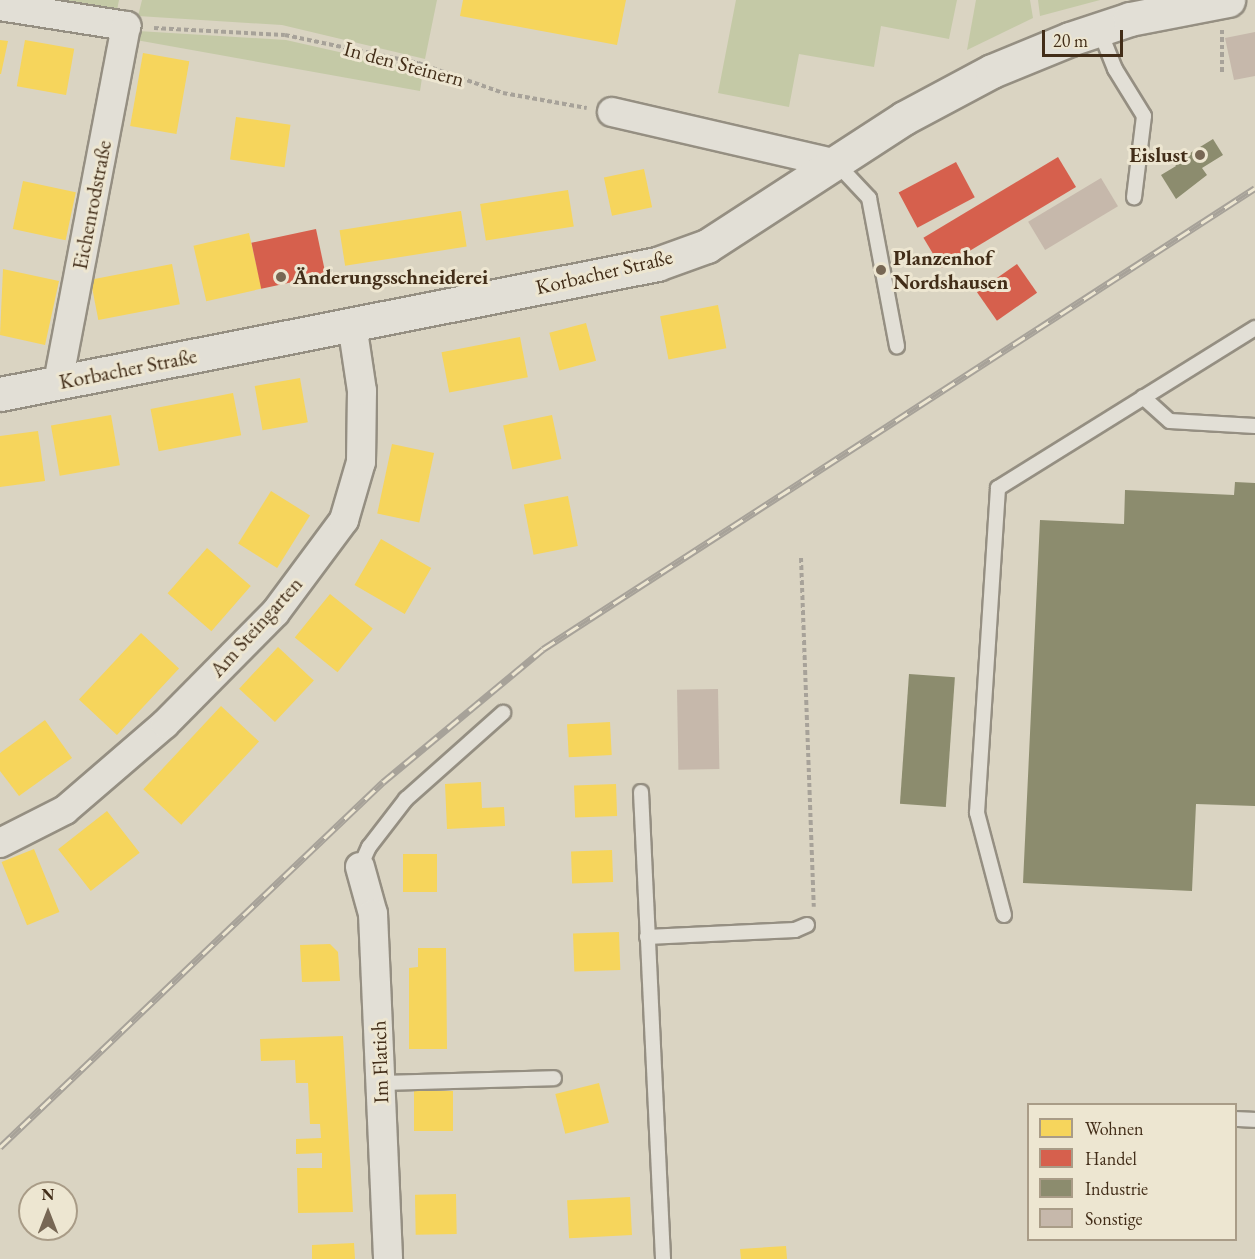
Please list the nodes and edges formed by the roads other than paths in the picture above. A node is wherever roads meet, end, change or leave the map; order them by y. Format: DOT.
graph roads {
  1 [pos="1227,0"];
  2 [pos="0,6"];
  3 [pos="1129,10"];
  4 [pos="1100,29"];
  5 [pos="612,112"];
  6 [pos="837,164"];
  7 [pos="1134,197"];
  8 [pos="352,324"];
  9 [pos="1255,328"];
  10 [pos="897,346"];
  11 [pos="58,383"];
  12 [pos="0,394"];
  13 [pos="1143,397"];
  14 [pos="1255,426"];
  15 [pos="503,713"];
  16 [pos="641,792"];
  17 [pos="0,843"];
  18 [pos="360,867"];
  19 [pos="1004,915"];
  20 [pos="807,925"];
  21 [pos="647,937"];
  22 [pos="554,1078"];
  23 [pos="381,1083"];
  24 [pos="1237,1119"];
  25 [pos="1255,1120"];
  26 [pos="388,1259"];
  27 [pos="663,1259"];
  1 -- 3 [label="street, Korbacher Straße"];
  2 -- 11 [label="street, Eichenrodstraße"];
  3 -- 4 [label="street, Korbacher Straße"];
  4 -- 6 [label="street, Korbacher Straße"];
  4 -- 7 [label="lane"];
  5 -- 6 [label="street"];
  6 -- 8 [label="street, Korbacher Straße"];
  6 -- 10 [label="lane"];
  8 -- 11 [label="street, Korbacher Straße"];
  8 -- 17 [label="street, Am Steingarten"];
  9 -- 13 [label="lane"];
  11 -- 12 [label="street, Korbacher Straße"];
  13 -- 14 [label="lane"];
  13 -- 19 [label="lane"];
  15 -- 18 [label="lane"];
  16 -- 21 [label="lane"];
  18 -- 23 [label="street, Im Flatich"];
  20 -- 21 [label="lane"];
  21 -- 27 [label="lane"];
  22 -- 23 [label="lane"];
  23 -- 26 [label="street, Im Flatich"];
  24 -- 25 [label="lane"];
}
